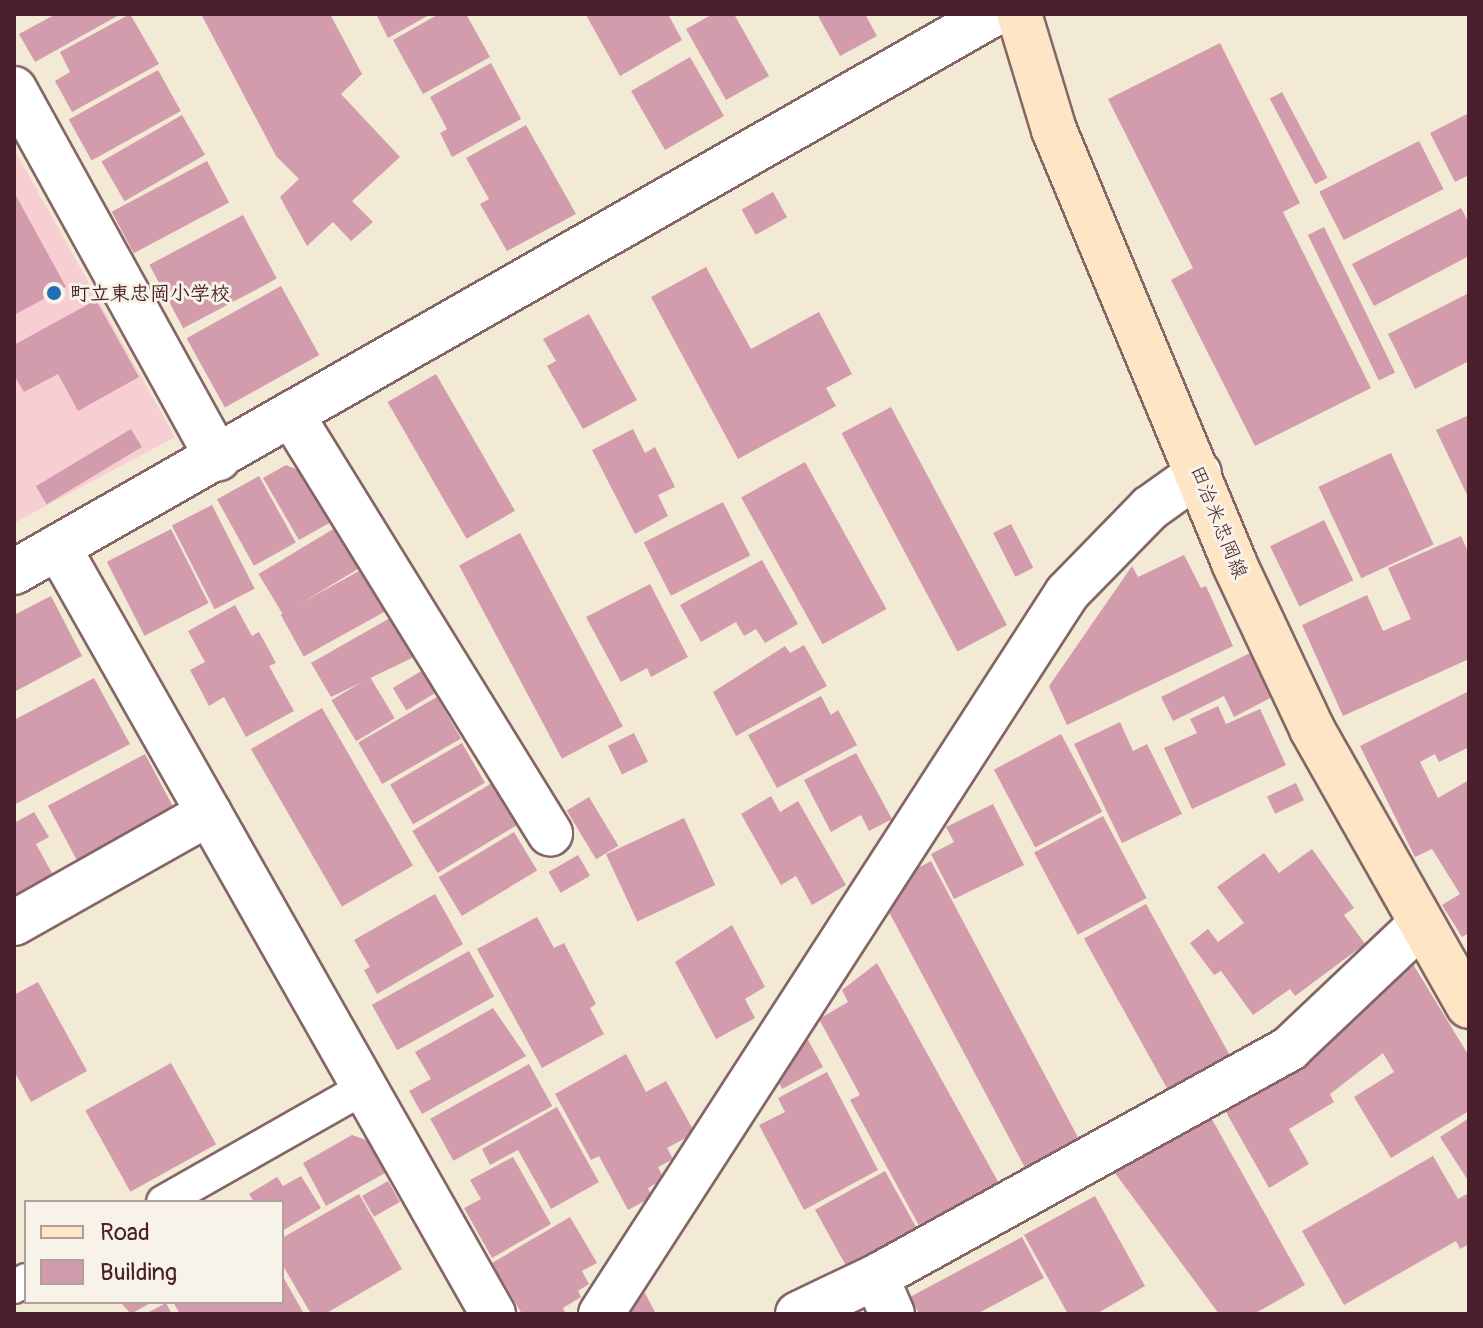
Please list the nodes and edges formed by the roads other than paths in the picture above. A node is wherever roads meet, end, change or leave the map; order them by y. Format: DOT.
graph roads {
  1 [pos="993,14"];
  2 [pos="1019,14"];
  3 [pos="14,89"];
  4 [pos="291,414"];
  5 [pos="218,458"];
  6 [pos="1199,473"];
  7 [pos="58,547"];
  8 [pos="14,572"];
  9 [pos="209,813"];
  10 [pos="550,834"];
  11 [pos="14,923"];
  12 [pos="1419,926"];
  13 [pos="1461,978"];
  14 [pos="364,1088"];
  15 [pos="167,1200"];
  16 [pos="884,1296"];
  17 [pos="493,1314"];
  18 [pos="601,1314"];
  19 [pos="798,1314"];
  1 -- 4 [label="street"];
  2 -- 6 [label="main road, 田治米忠岡線"];
  3 -- 5 [label="street"];
  4 -- 5 [label="street"];
  4 -- 10 [label="street"];
  5 -- 7 [label="street"];
  6 -- 12 [label="main road, 田治米忠岡線"];
  6 -- 18 [label="street"];
  7 -- 8 [label="street"];
  7 -- 9 [label="street"];
  9 -- 11 [label="street"];
  9 -- 14 [label="street"];
  12 -- 13 [label="main road, 田治米忠岡線"];
  12 -- 16 [label="street"];
  14 -- 15 [label="lane"];
  14 -- 17 [label="street"];
  16 -- 19 [label="street"];
}
